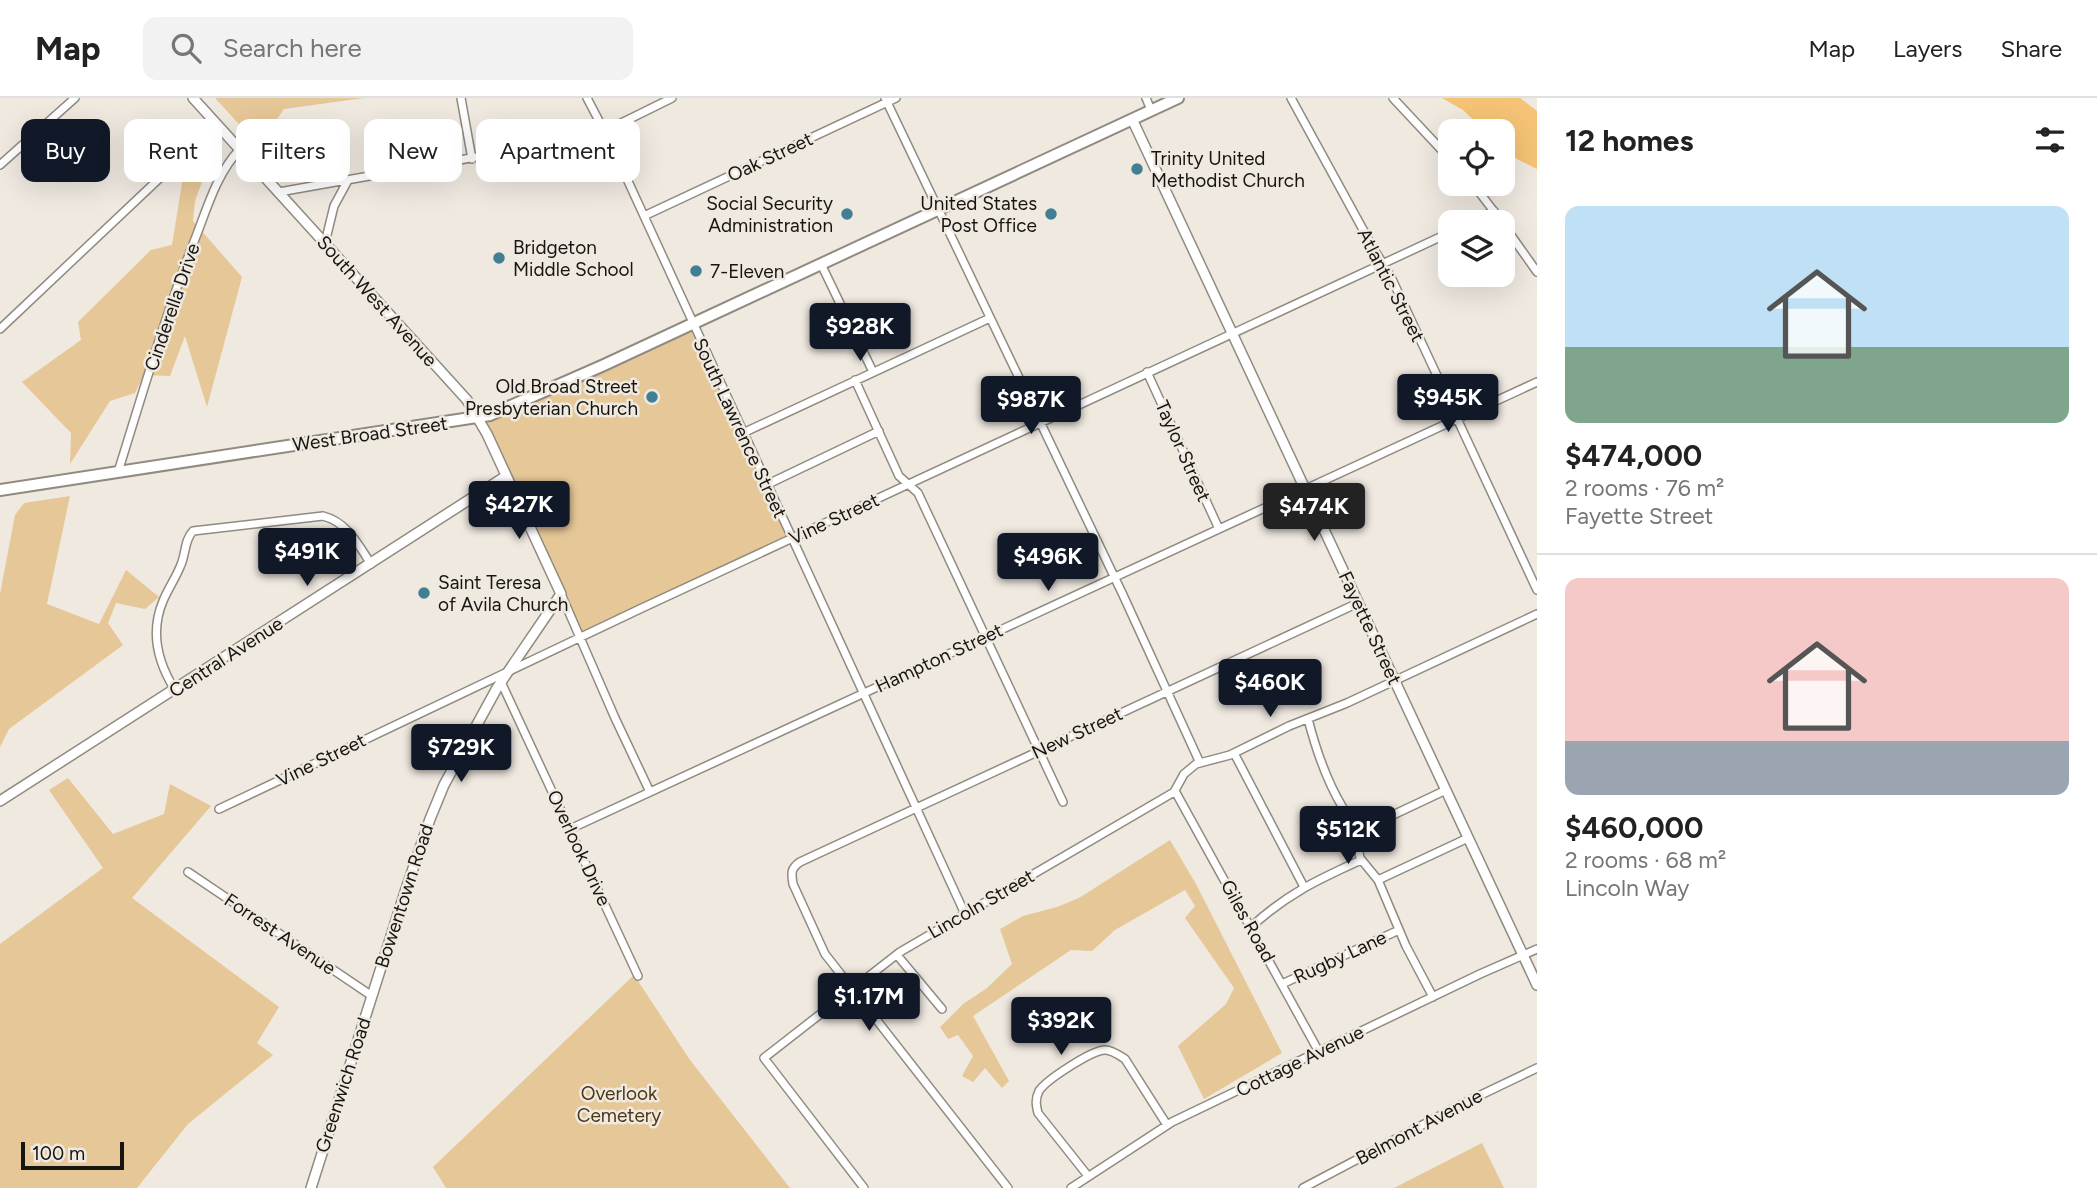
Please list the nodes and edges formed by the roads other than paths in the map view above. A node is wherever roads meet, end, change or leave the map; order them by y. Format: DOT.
graph roads {
  1 [pos="75,98"];
  2 [pos="193,98"];
  3 [pos="461,98"];
  4 [pos="587,98"];
  5 [pos="672,98"];
  6 [pos="896,98"];
  7 [pos="1146,98"];
  8 [pos="1178,98"];
  9 [pos="1291,98"];
  10 [pos="1393,98"];
  11 [pos="886,100"];
  12 [pos="1151,110"];
  13 [pos="212,119"];
  14 [pos="598,119"];
  15 [pos="630,119"];
  16 [pos="1132,119"];
  17 [pos="222,129"];
  18 [pos="236,145"];
  19 [pos="1438,146"];
  20 [pos="236,153"];
  21 [pos="476,158"];
  22 [pos="472,159"];
  23 [pos="0,165"];
  24 [pos="350,180"];
  25 [pos="156,182"];
  26 [pos="270,182"];
  27 [pos="341,182"];
  28 [pos="346,182"];
  29 [pos="628,182"];
  30 [pos="279,192"];
  31 [pos="1482,196"];
  32 [pos="938,209"];
  33 [pos="1493,210"];
  34 [pos="644,216"];
  35 [pos="1438,238"];
  36 [pos="1515,240"];
  37 [pos="325,243"];
  38 [pos="821,264"];
  39 [pos="1383,264"];
  40 [pos="1537,272"];
  41 [pos="990,318"];
  42 [pos="692,324"];
  43 [pos="0,329"];
  44 [pos="1232,334"];
  45 [pos="873,372"];
  46 [pos="1147,372"];
  47 [pos="855,380"];
  48 [pos="1537,382"];
  49 [pos="479,418"];
  50 [pos="1457,419"];
  51 [pos="1040,422"];
  52 [pos="879,431"];
  53 [pos="743,433"];
  54 [pos="118,472"];
  55 [pos="506,476"];
  56 [pos="766,485"];
  57 [pos="907,485"];
  58 [pos="1305,489"];
  59 [pos="0,490"];
  60 [pos="1219,530"];
  61 [pos="792,539"];
  62 [pos="371,564"];
  63 [pos="1115,578"];
  64 [pos="1537,590"];
  65 [pos="561,594"];
  66 [pos="1359,603"];
  67 [pos="1537,614"];
  68 [pos="580,637"];
  69 [pos="985,637"];
  70 [pos="508,671"];
  71 [pos="1395,680"];
  72 [pos="502,682"];
  73 [pos="175,690"];
  74 [pos="1167,692"];
  75 [pos="863,694"];
  76 [pos="1308,719"];
  77 [pos="1038,751"];
  78 [pos="1234,753"];
  79 [pos="1200,763"];
  80 [pos="1446,790"];
  81 [pos="1175,791"];
  82 [pos="650,792"];
  83 [pos="0,802"];
  84 [pos="1063,802"];
  85 [pos="916,807"];
  86 [pos="219,809"];
  87 [pos="570,829"];
  88 [pos="1359,831"];
  89 [pos="1468,838"];
  90 [pos="1361,860"];
  91 [pos="188,872"];
  92 [pos="1378,880"];
  93 [pos="1304,887"];
  94 [pos="965,914"];
  95 [pos="1251,927"];
  96 [pos="1399,930"];
  97 [pos="1537,949"];
  98 [pos="897,955"];
  99 [pos="1523,955"];
  100 [pos="638,976"];
  101 [pos="376,983"];
  102 [pos="1282,984"];
  103 [pos="1537,985"];
  104 [pos="853,989"];
  105 [pos="372,996"];
  106 [pos="1433,997"];
  107 [pos="942,1009"];
  108 [pos="1319,1052"];
  109 [pos="1537,1068"];
  110 [pos="1167,1125"];
  111 [pos="1088,1176"];
  112 [pos="1082,1185"];
  113 [pos="311,1188"];
  114 [pos="864,1188"];
  115 [pos="1008,1188"];
  116 [pos="1071,1188"];
  117 [pos="1303,1188"];
  1 -- 23 [label="street"];
  2 -- 13 [label="main road, South West Avenue"];
  3 -- 22 [label="street"];
  4 -- 14 [label="street, South Lawrence Street"];
  5 -- 15 [label="street"];
  6 -- 11 [label="street, Oak Street"];
  7 -- 12 [label="street"];
  8 -- 12 [label="highway, West Broad Street"];
  9 -- 39 [label="street, Atlantic Street"];
  10 -- 19 [label="street"];
  11 -- 32 [label="street"];
  11 -- 34 [label="street, Oak Street"];
  12 -- 16 [label="highway, West Broad Street"];
  16 -- 32 [label="highway, West Broad Street"];
  16 -- 44 [label="main road, Fayette Street"];
  17 -- 18 [label="main road, South West Avenue"];
  20 -- 54 [label="street, Cinderella Drive"];
  21 -- 22 [label="street"];
  22 -- 24 [label="street"];
  25 -- 43 [label="street"];
  26 -- 30 [label="main road, South West Avenue"];
  27 -- 30 [label="street"];
  28 -- 37 [label="street"];
  29 -- 34 [label="street, South Lawrence Street"];
  30 -- 37 [label="main road, South West Avenue"];
  31 -- 33 [label="street"];
  32 -- 38 [label="highway, West Broad Street"];
  32 -- 41 [label="street"];
  34 -- 42 [label="street, South Lawrence Street"];
  35 -- 39 [label="street, Vine Street"];
  36 -- 40 [label="street"];
  37 -- 49 [label="main road, South West Avenue"];
  38 -- 42 [label="highway, West Broad Street"];
  38 -- 45 [label="street"];
  39 -- 44 [label="street, Vine Street"];
  39 -- 50 [label="street, Atlantic Street"];
  41 -- 45 [label="street"];
  41 -- 51 [label="street"];
  42 -- 49 [label="highway, West Broad Street"];
  42 -- 53 [label="street, South Lawrence Street"];
  44 -- 46 [label="street, Vine Street"];
  44 -- 58 [label="main road, Fayette Street"];
  45 -- 47 [label="street"];
  46 -- 51 [label="street, Vine Street"];
  46 -- 60 [label="street, Taylor Street"];
  47 -- 52 [label="street"];
  47 -- 53 [label="street"];
  48 -- 50 [label="street, Hampton Street"];
  49 -- 54 [label="highway, West Broad Street"];
  49 -- 55 [label="main road, South West Avenue"];
  50 -- 58 [label="street, Hampton Street"];
  50 -- 64 [label="street, Atlantic Street"];
  51 -- 57 [label="street, Vine Street"];
  51 -- 63 [label="street"];
  52 -- 56 [label="street"];
  52 -- 57 [label="street"];
  53 -- 56 [label="street, South Lawrence Street"];
  54 -- 59 [label="highway, West Broad Street"];
  55 -- 62 [label="main road, Central Avenue"];
  55 -- 65 [label="main road, South West Avenue"];
  56 -- 61 [label="street, South Lawrence Street"];
  57 -- 61 [label="street, Vine Street"];
  57 -- 69 [label="street"];
  58 -- 60 [label="street, Hampton Street"];
  58 -- 66 [label="main road, Fayette Street"];
  60 -- 63 [label="street, Hampton Street"];
  61 -- 68 [label="street, Vine Street"];
  61 -- 75 [label="street, South Lawrence Street"];
  62 -- 73 [label="main road, Central Avenue"];
  62 -- 73 [label="street"];
  63 -- 69 [label="street, Hampton Street"];
  63 -- 74 [label="street"];
  65 -- 68 [label="street, South West Avenue"];
  65 -- 70 [label="main road, Bowentown Road"];
  66 -- 71 [label="main road, Fayette Street"];
  66 -- 74 [label="street, New Street"];
  67 -- 71 [label="street"];
  68 -- 70 [label="street, Vine Street"];
  68 -- 82 [label="street, South West Avenue"];
  69 -- 75 [label="street, Hampton Street"];
  69 -- 77 [label="street"];
  70 -- 72 [label="main road, Bowentown Road"];
  70 -- 86 [label="street, Vine Street"];
  71 -- 76 [label="street"];
  71 -- 80 [label="main road, Fayette Street"];
  72 -- 87 [label="street, Overlook Drive"];
  72 -- 101 [label="main road, Bowentown Road"];
  73 -- 83 [label="main road, Central Avenue"];
  74 -- 77 [label="street, New Street"];
  74 -- 79 [label="street"];
  75 -- 82 [label="street, Hampton Street"];
  75 -- 85 [label="street, South Lawrence Street"];
  76 -- 78 [label="street"];
  76 -- 88 [label="street"];
  77 -- 84 [label="street"];
  77 -- 85 [label="street, New Street"];
  78 -- 79 [label="street"];
  78 -- 93 [label="street"];
  79 -- 81 [label="street, Lincoln Street"];
  80 -- 88 [label="street"];
  80 -- 89 [label="main road, Fayette Street"];
  81 -- 94 [label="street, Lincoln Street"];
  81 -- 95 [label="street, Giles Road"];
  82 -- 87 [label="street, Hampton Street"];
  85 -- 94 [label="street, South Lawrence Street"];
  85 -- 104 [label="street, New Street"];
  87 -- 100 [label="street, Overlook Drive"];
  88 -- 90 [label="street"];
  89 -- 92 [label="street"];
  89 -- 99 [label="main road, Fayette Street"];
  90 -- 92 [label="street"];
  90 -- 93 [label="street"];
  91 -- 105 [label="street, Forrest Avenue"];
  92 -- 96 [label="street"];
  93 -- 95 [label="street"];
  94 -- 98 [label="street, Lincoln Street"];
  95 -- 102 [label="street, Giles Road"];
  96 -- 102 [label="street, Rugby Lane"];
  96 -- 106 [label="street"];
  97 -- 99 [label="street, Cottage Avenue"];
  98 -- 104 [label="street, Lincoln Street"];
  98 -- 107 [label="street"];
  99 -- 103 [label="main road, Fayette Street"];
  99 -- 106 [label="street, Cottage Avenue"];
  101 -- 105 [label="main road, Greenwich Road"];
  102 -- 108 [label="street, Giles Road"];
  104 -- 114 [label="street, Lincoln Street"];
  104 -- 115 [label="street"];
  105 -- 113 [label="main road, Greenwich Road"];
  106 -- 108 [label="street, Cottage Avenue"];
  108 -- 110 [label="street, Cottage Avenue"];
  109 -- 117 [label="street, Belmont Avenue"];
  110 -- 111 [label="street, Cottage Avenue"];
  110 -- 111 [label="street"];
  111 -- 112 [label="street, Cottage Avenue"];
  112 -- 116 [label="street, Cottage Avenue"];
}
